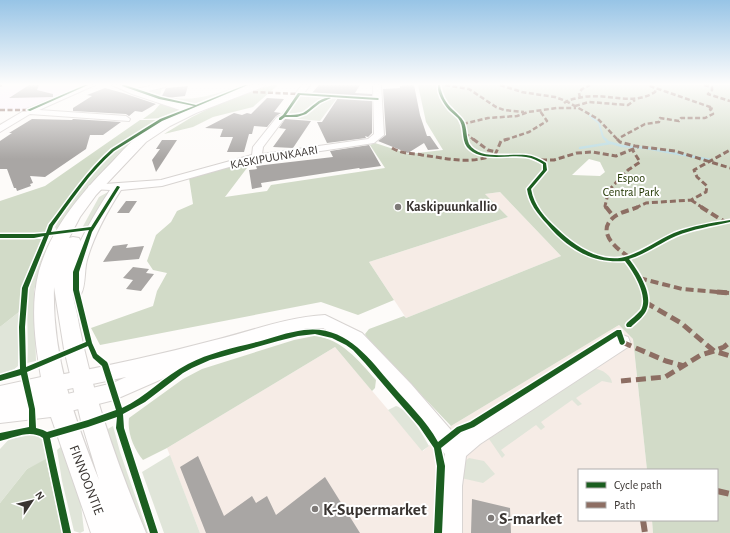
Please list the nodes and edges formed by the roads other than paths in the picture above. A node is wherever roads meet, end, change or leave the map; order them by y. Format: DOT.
graph roads {
  1 [pos="35,110"];
  2 [pos="189,110"];
  3 [pos="195,110"];
  4 [pos="378,110"];
  5 [pos="192,111"];
  6 [pos="30,112"];
  7 [pos="126,119"];
  8 [pos="280,119"];
  9 [pos="0,129"];
  10 [pos="257,157"];
  11 [pos="105,187"];
  12 [pos="76,290"];
  13 [pos="622,342"];
  14 [pos="84,388"];
  15 [pos="56,394"];
  16 [pos="0,397"];
  17 [pos="0,412"];
  18 [pos="456,451"];
  19 [pos="105,533"];
  20 [pos="132,533"];
  21 [pos="450,533"];
  1 -- 6 [label="street"];
  2 -- 5 [label="street"];
  3 -- 5 [label="main road, FINNOONTIE"];
  4 -- 10 [label="street, KASKIPUUNKAARI"];
  5 -- 11 [label="main road, FINNOONTIE"];
  6 -- 7 [label="street"];
  6 -- 9 [label="street"];
  8 -- 10 [label="street"];
  10 -- 11 [label="street, KASKIPUUNKAARI"];
  11 -- 12 [label="street"];
  11 -- 14 [label="main road, FINNOONTIE"];
  11 -- 15 [label="main road, FINNOONTIE"];
  13 -- 18 [label="street"];
  14 -- 15 [label="street"];
  14 -- 18 [label="street"];
  14 -- 20 [label="main road, FINNOONTIE"];
  15 -- 16 [label="main road"];
  15 -- 17 [label="main road"];
  15 -- 19 [label="main road, FINNOONTIE"];
  18 -- 21 [label="street"];
}
